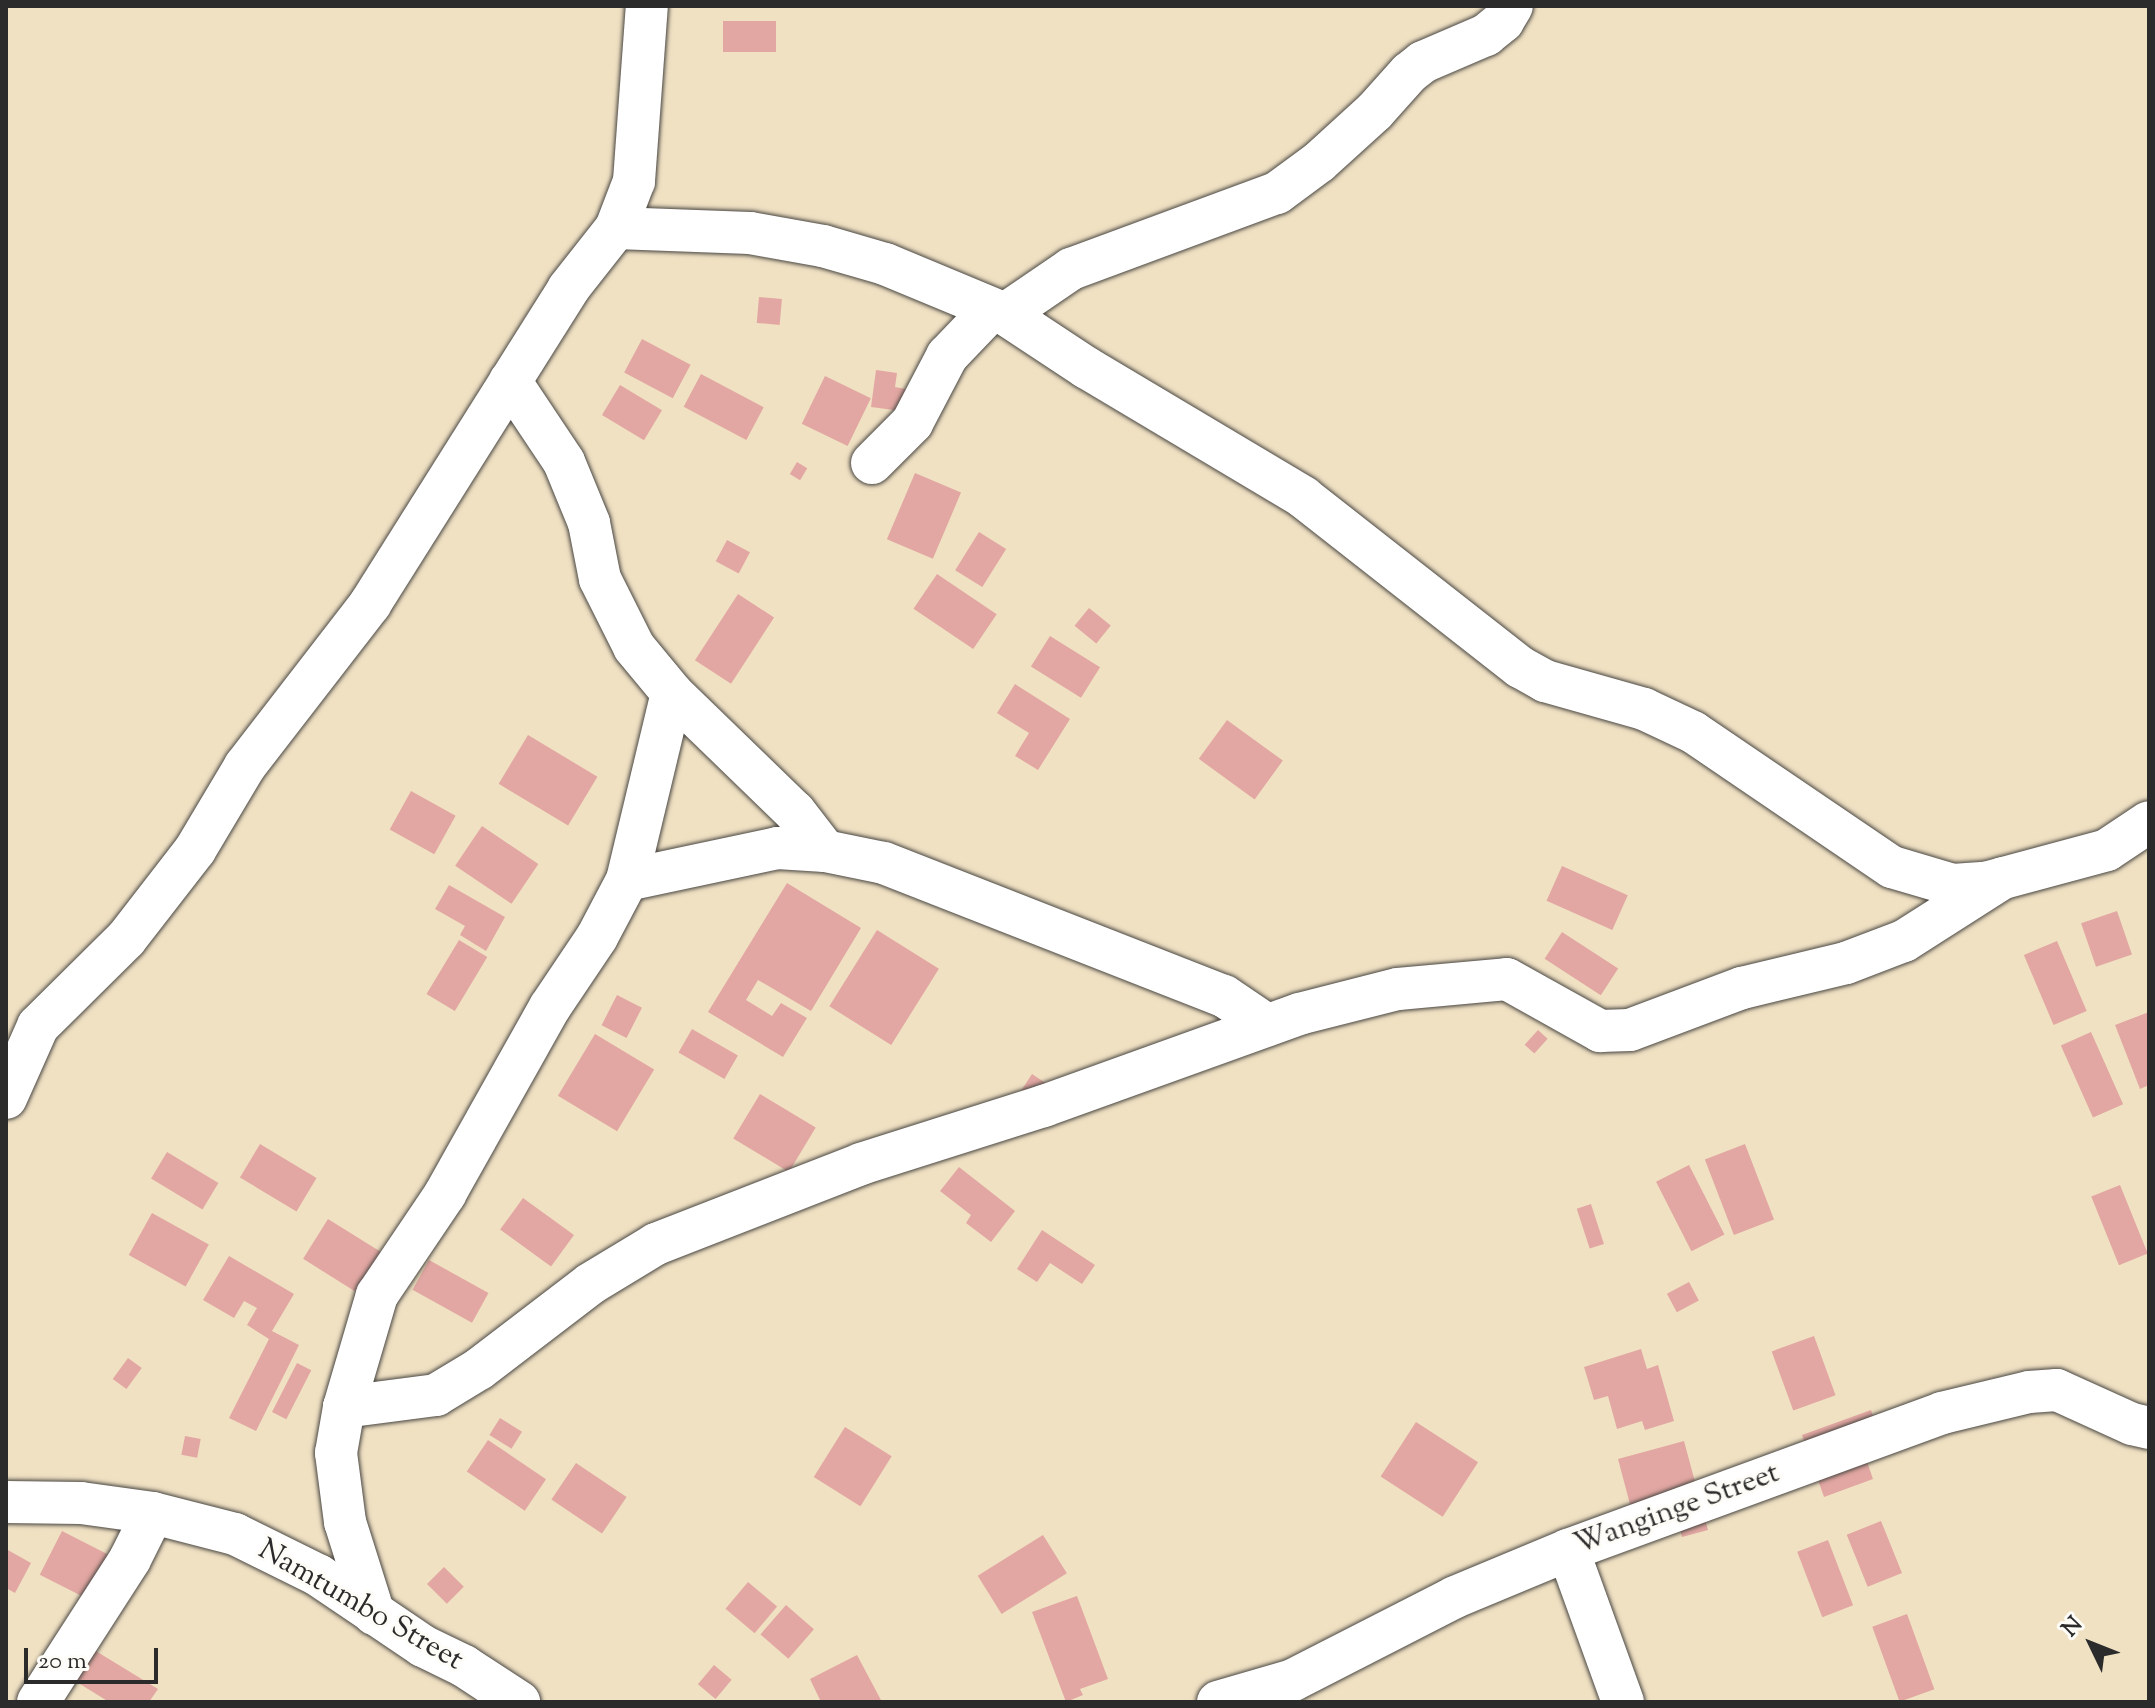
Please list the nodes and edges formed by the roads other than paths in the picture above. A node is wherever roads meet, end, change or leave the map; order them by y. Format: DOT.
graph roads {
  1 [pos="647,6"];
  2 [pos="1512,6"];
  3 [pos="616,228"];
  4 [pos="999,311"];
  5 [pos="510,381"];
  6 [pos="872,463"];
  7 [pos="672,693"];
  8 [pos="2149,822"];
  9 [pos="825,851"];
  10 [pos="2003,878"];
  11 [pos="627,880"];
  12 [pos="1267,1025"];
  13 [pos="6,1098"];
  14 [pos="344,1407"];
  15 [pos="2149,1428"];
  16 [pos="6,1502"];
  17 [pos="153,1513"];
  18 [pos="1568,1550"];
  19 [pos="374,1614"];
  20 [pos="38,1702"];
  21 [pos="519,1702"];
  22 [pos="1218,1702"];
  23 [pos="1623,1702"];
  1 -- 3 [label="street"];
  2 -- 4 [label="street"];
  3 -- 4 [label="street"];
  3 -- 5 [label="street"];
  4 -- 6 [label="street"];
  4 -- 10 [label="street"];
  5 -- 7 [label="street"];
  5 -- 13 [label="street"];
  7 -- 9 [label="street"];
  7 -- 11 [label="street"];
  8 -- 10 [label="street"];
  9 -- 11 [label="street"];
  9 -- 12 [label="street"];
  10 -- 12 [label="street"];
  11 -- 14 [label="street"];
  12 -- 14 [label="street"];
  14 -- 19 [label="street"];
  15 -- 18 [label="street, Wanginge Street"];
  16 -- 17 [label="street, Namtumbo Street"];
  17 -- 19 [label="street, Namtumbo Street"];
  17 -- 20 [label="street"];
  18 -- 22 [label="street, Wanginge Street"];
  18 -- 23 [label="street"];
  19 -- 21 [label="street, Namtumbo Street"];
}
